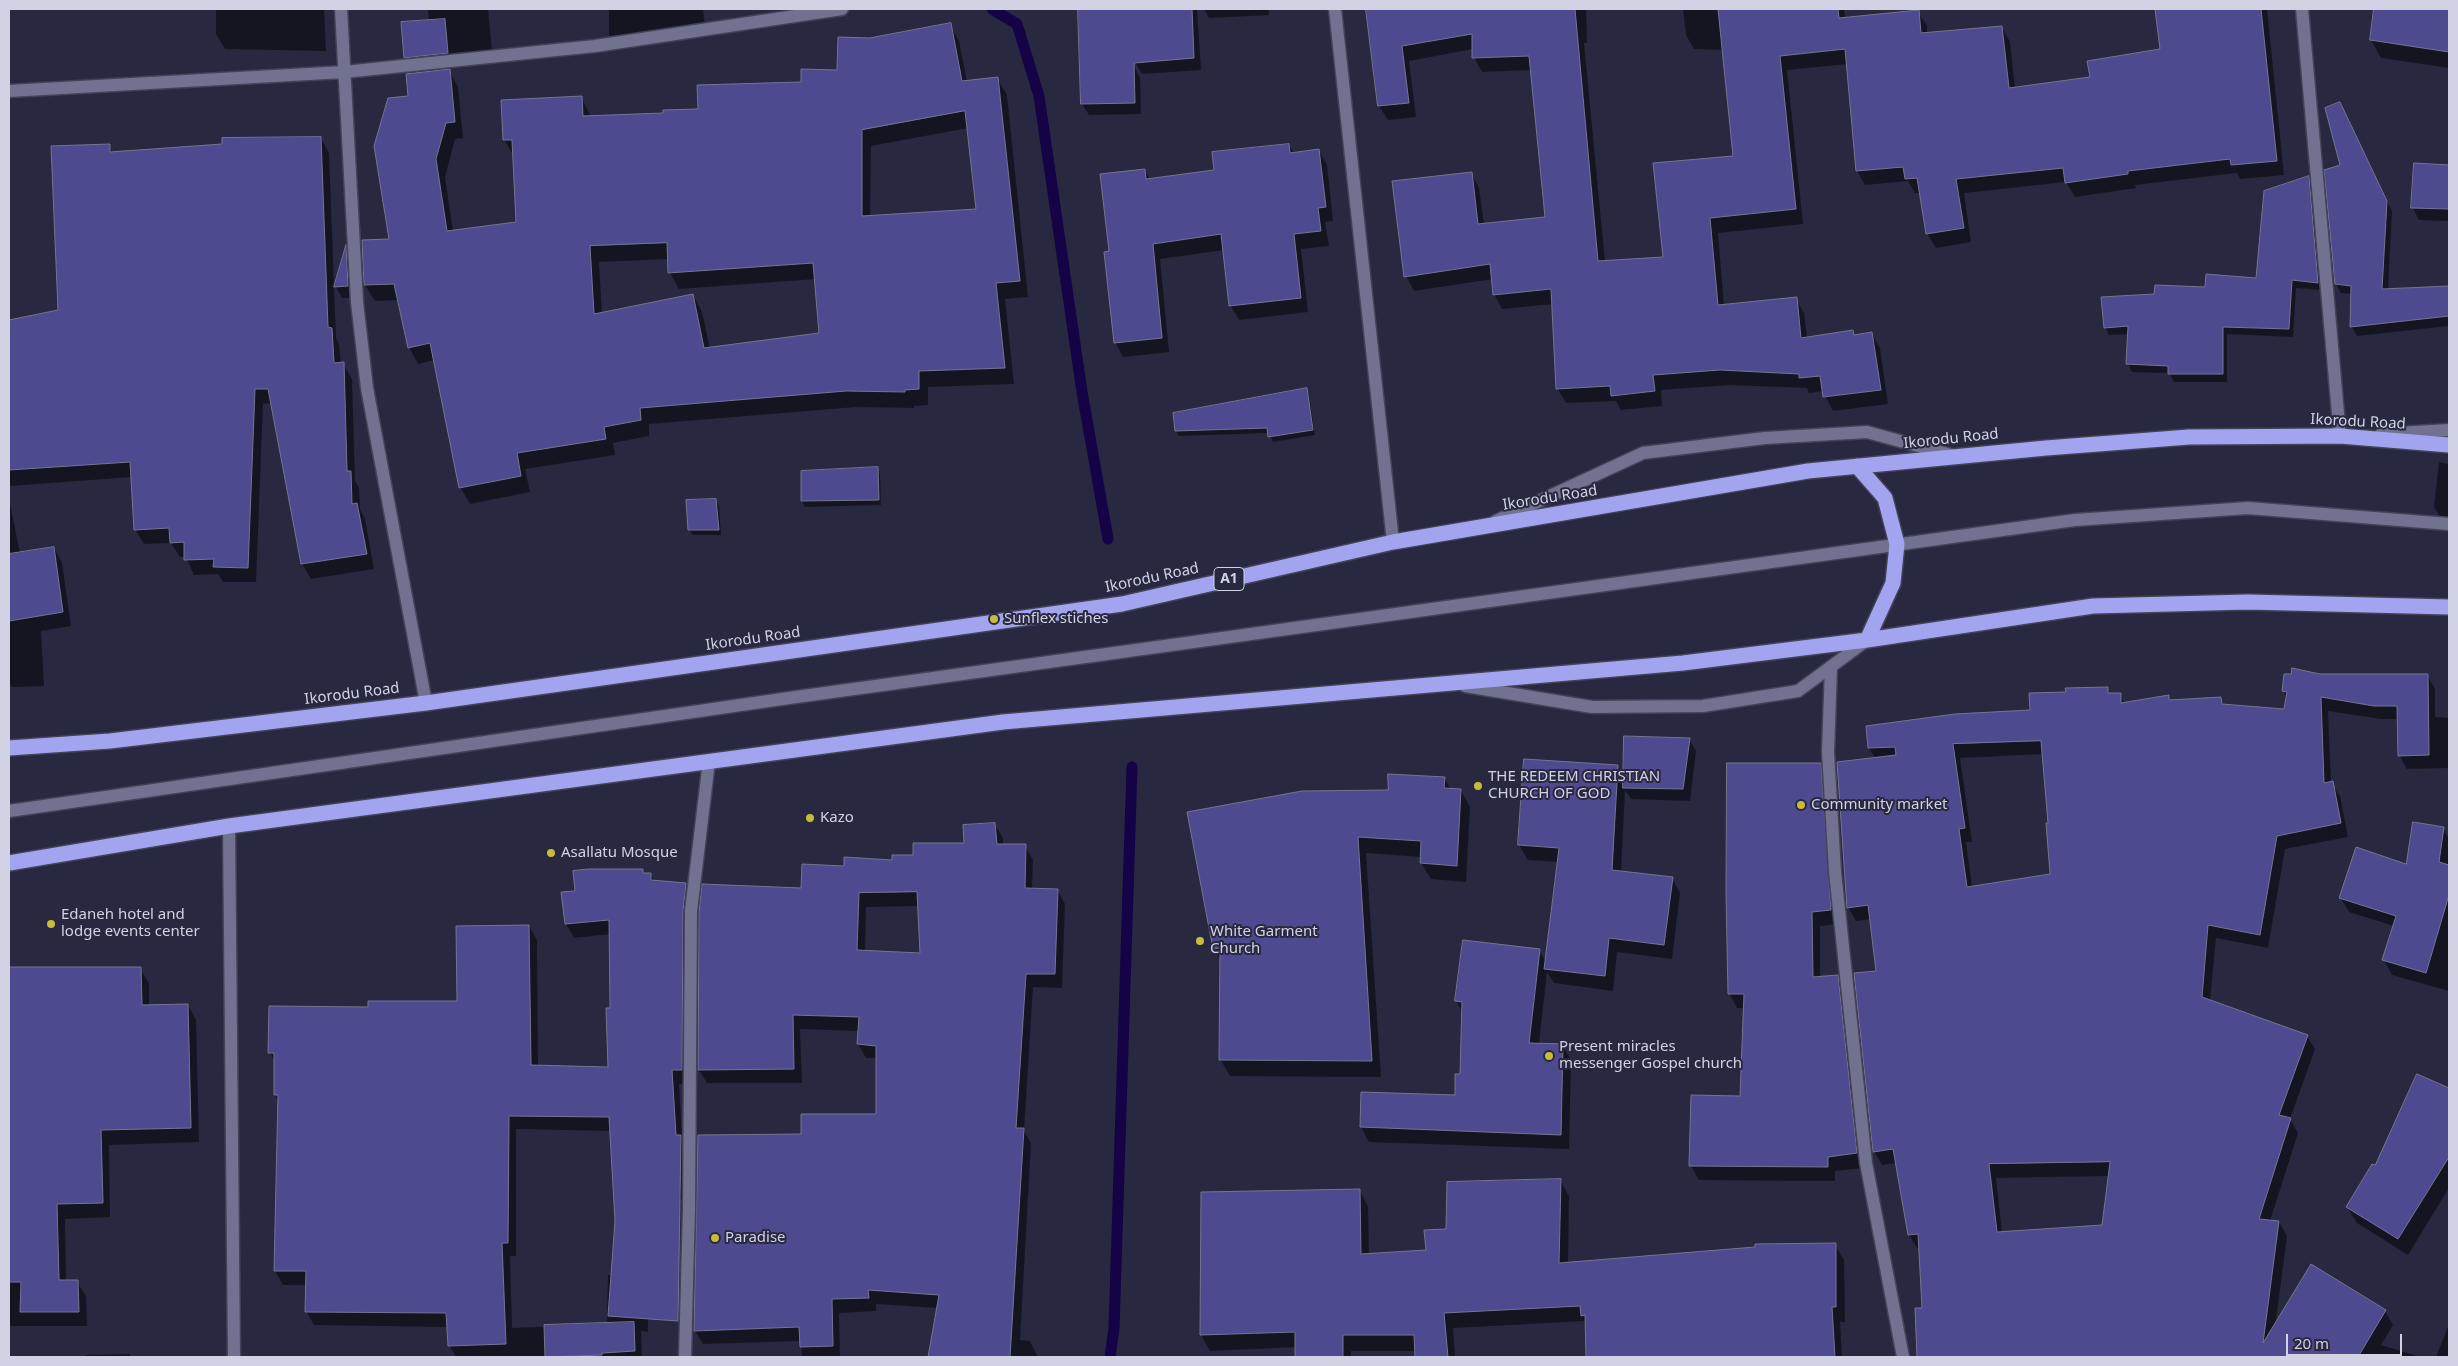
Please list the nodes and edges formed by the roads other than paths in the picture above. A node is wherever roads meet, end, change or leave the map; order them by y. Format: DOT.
graph roads {
  1 [pos="341,9"];
  2 [pos="842,9"];
  3 [pos="1335,9"];
  4 [pos="2302,9"];
  5 [pos="344,72"];
  6 [pos="9,91"];
  7 [pos="2449,430"];
  8 [pos="2340,436"];
  9 [pos="2449,445"];
  10 [pos="1956,457"];
  11 [pos="1857,466"];
  12 [pos="2449,524"];
  13 [pos="1485,526"];
  14 [pos="1393,542"];
  15 [pos="1897,544"];
  16 [pos="2449,607"];
  17 [pos="1867,640"];
  18 [pos="1831,666"];
  19 [pos="1447,682"];
  20 [pos="426,703"];
  21 [pos="9,748"];
  22 [pos="709,761"];
  23 [pos="9,811"];
  24 [pos="229,826"];
  25 [pos="9,862"];
  26 [pos="234,1357"];
  27 [pos="685,1357"];
  28 [pos="1904,1357"];
  1 -- 5 [label="street"];
  2 -- 5 [label="street"];
  3 -- 14 [label="street"];
  4 -- 8 [label="street"];
  5 -- 6 [label="street"];
  5 -- 20 [label="street"];
  7 -- 8 [label="street"];
  8 -- 9 [label="highway, Ikorodu Road / A1"];
  8 -- 10 [label="highway, Ikorodu Road / A1"];
  10 -- 11 [label="highway, Ikorodu Road / A1"];
  10 -- 13 [label="street"];
  11 -- 13 [label="highway, Ikorodu Road / A1"];
  11 -- 15 [label="highway"];
  12 -- 15 [label="street"];
  13 -- 14 [label="highway, Ikorodu Road / A1"];
  14 -- 20 [label="highway, Ikorodu Road / A1"];
  15 -- 17 [label="highway"];
  15 -- 23 [label="street"];
  16 -- 17 [label="highway"];
  17 -- 18 [label="street"];
  17 -- 19 [label="highway"];
  18 -- 19 [label="street"];
  18 -- 28 [label="street"];
  19 -- 22 [label="highway"];
  20 -- 21 [label="highway, Ikorodu Road / A1"];
  22 -- 24 [label="highway"];
  22 -- 27 [label="street"];
  24 -- 25 [label="highway"];
  24 -- 26 [label="street"];
}
